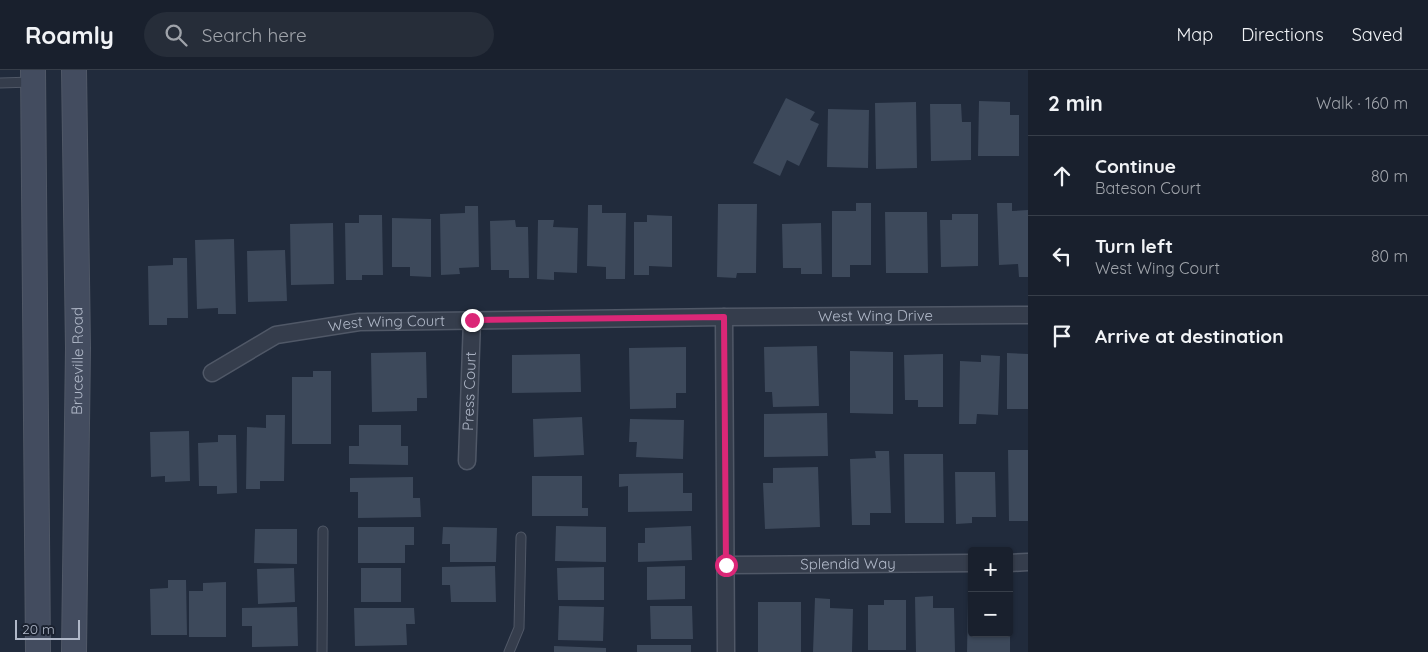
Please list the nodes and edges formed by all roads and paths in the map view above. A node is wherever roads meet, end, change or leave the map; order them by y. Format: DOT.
graph roads {
  1 [pos="74,70"];
  2 [pos="33,76"];
  3 [pos="0,83"];
  4 [pos="1028,315"];
  5 [pos="724,317"];
  6 [pos="472,320"];
  7 [pos="212,373"];
  8 [pos="467,461"];
  9 [pos="323,531"];
  10 [pos="521,537"];
  11 [pos="1013,562"];
  12 [pos="1028,562"];
  13 [pos="968,563"];
  14 [pos="726,565"];
  15 [pos="38,652"];
  16 [pos="74,652"];
  17 [pos="322,652"];
  18 [pos="509,652"];
  19 [pos="726,652"];
  1 -- 16 [label="main road, Bruceville Road"];
  2 -- 3 [label="lane"];
  2 -- 15 [label="main road"];
  4 -- 5 [label="street, West Wing Drive"];
  5 -- 6 [label="street, West Wing Court"];
  5 -- 14 [label="street"];
  6 -- 7 [label="street, West Wing Court"];
  6 -- 8 [label="street, Press Court"];
  9 -- 17 [label="lane"];
  10 -- 18 [label="lane"];
  11 -- 12 [label="street"];
  13 -- 14 [label="street, Splendid Way"];
  14 -- 19 [label="street"];
}
